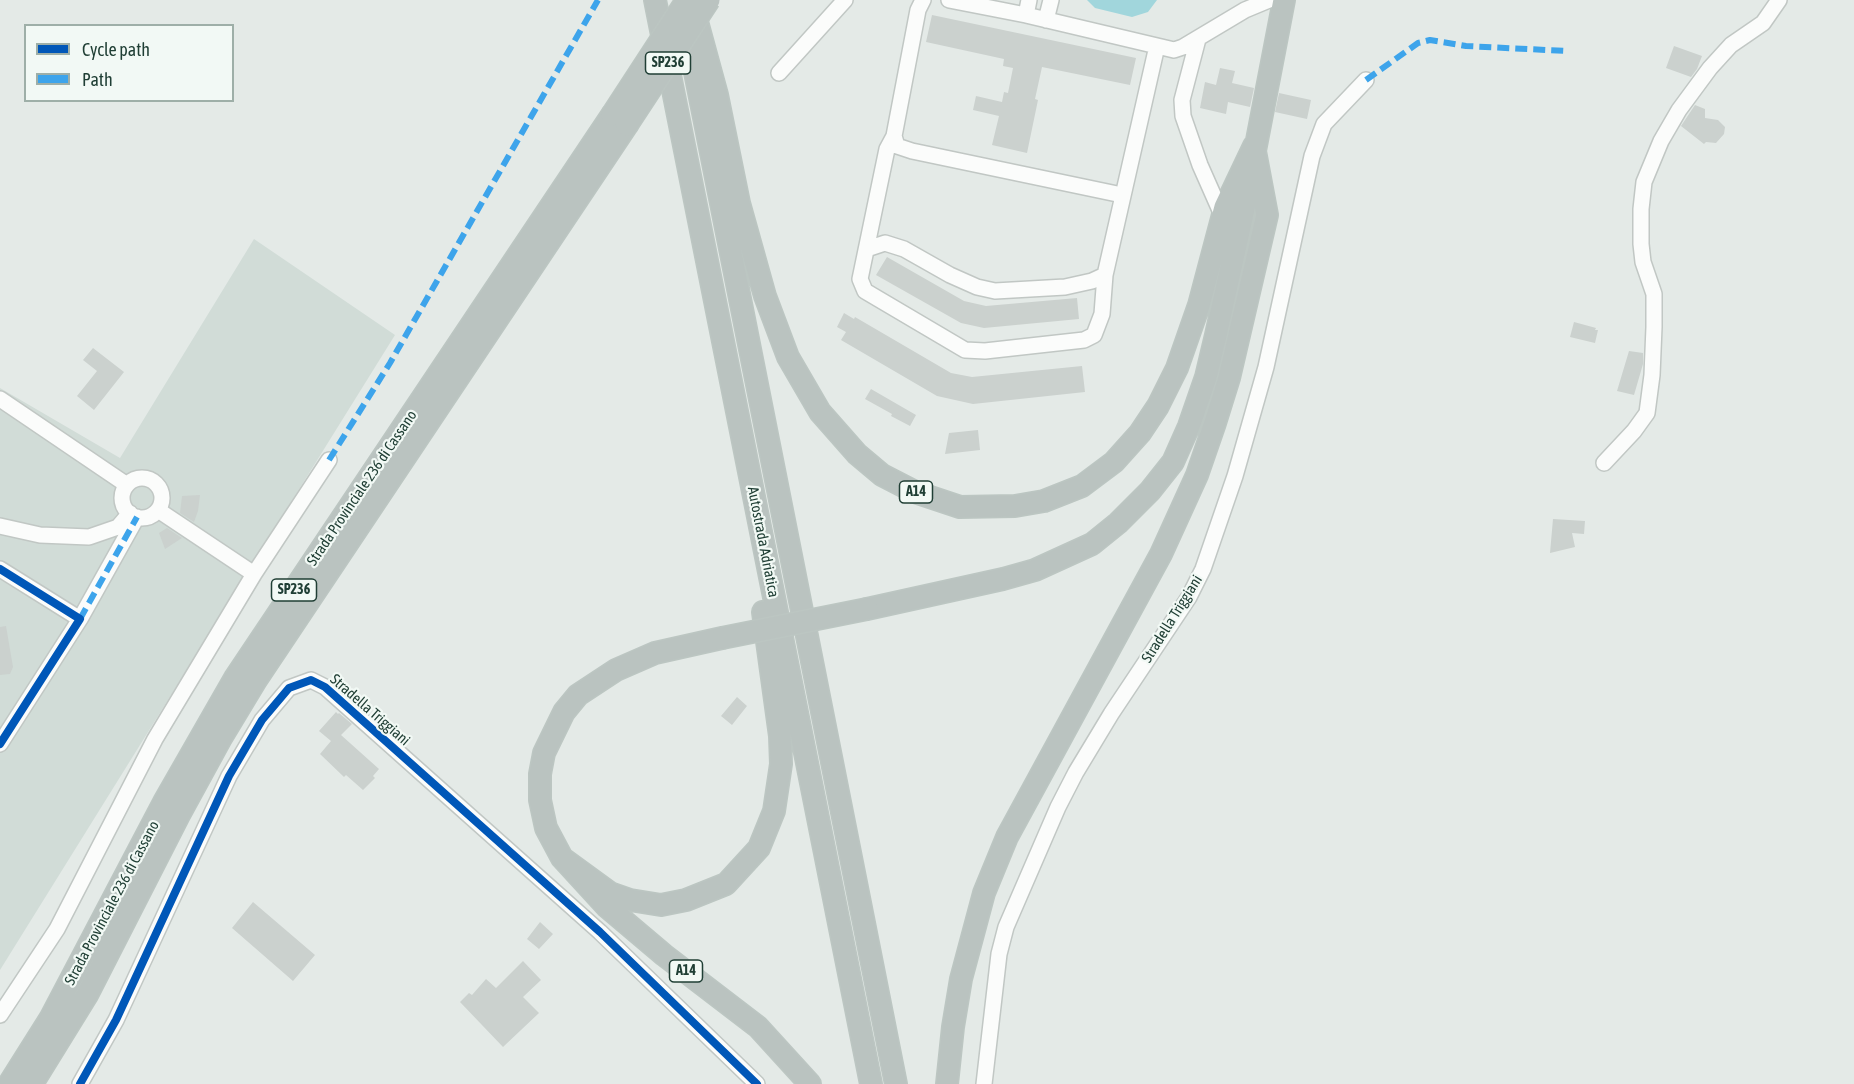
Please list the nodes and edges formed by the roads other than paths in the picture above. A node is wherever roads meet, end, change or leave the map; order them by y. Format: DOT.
graph roads {
  1 [pos="655,0"];
  2 [pos="681,0"];
  3 [pos="689,0"];
  4 [pos="709,0"];
  5 [pos="845,0"];
  6 [pos="923,0"];
  7 [pos="949,0"];
  8 [pos="1051,0"];
  9 [pos="1269,0"];
  10 [pos="1284,0"];
  11 [pos="1779,0"];
  12 [pos="1028,8"];
  13 [pos="1046,20"];
  14 [pos="1197,39"];
  15 [pos="1157,46"];
  16 [pos="779,73"];
  17 [pos="1366,80"];
  18 [pos="619,120"];
  19 [pos="894,136"];
  20 [pos="1254,146"];
  21 [pos="1122,195"];
  22 [pos="1223,217"];
  23 [pos="867,249"];
  24 [pos="1105,275"];
  25 [pos="732,388"];
  26 [pos="0,399"];
  27 [pos="329,460"];
  28 [pos="1604,463"];
  29 [pos="127,485"];
  30 [pos="158,510"];
  31 [pos="133,515"];
  32 [pos="0,526"];
  33 [pos="0,568"];
  34 [pos="254,574"];
  35 [pos="80,619"];
  36 [pos="0,744"];
  37 [pos="562,858"];
  38 [pos="0,1015"];
  39 [pos="9,1084"];
  40 [pos="32,1084"];
  41 [pos="80,1084"];
  42 [pos="757,1084"];
  43 [pos="810,1084"];
  44 [pos="871,1084"];
  45 [pos="896,1084"];
  46 [pos="947,1084"];
  47 [pos="984,1084"];
  1 -- 25 [label="highway, Autostrada Adriatica / A14"];
  2 -- 45 [label="highway, Autostrada Adriatica"];
  3 -- 18 [label="highway, Strada Provinciale 236 di Cassano / SP236, bridge"];
  3 -- 22 [label="highway, A14"];
  4 -- 18 [label="highway, Strada Provinciale 236 di Cassano / SP236, bridge"];
  5 -- 16 [label="street"];
  6 -- 19 [label="street"];
  7 -- 12 [label="street"];
  8 -- 13 [label="street"];
  9 -- 14 [label="street"];
  10 -- 20 [label="highway"];
  11 -- 28 [label="street"];
  12 -- 13 [label="street"];
  13 -- 15 [label="street"];
  14 -- 15 [label="street"];
  14 -- 22 [label="street"];
  15 -- 21 [label="street"];
  17 -- 47 [label="street, Stradella Triggiani"];
  18 -- 39 [label="highway, Strada Provinciale 236 di Cassano / SP236"];
  18 -- 40 [label="highway, Strada Provinciale 236 di Cassano / SP236"];
  19 -- 21 [label="street"];
  19 -- 23 [label="street"];
  20 -- 22 [label="highway, A14"];
  20 -- 37 [label="highway, A14, bridge"];
  20 -- 46 [label="highway"];
  21 -- 24 [label="street"];
  23 -- 24 [label="street"];
  23 -- 24 [label="street"];
  25 -- 37 [label="highway, A14"];
  25 -- 44 [label="highway, Autostrada Adriatica / A14"];
  26 -- 29 [label="street"];
  27 -- 34 [label="street"];
  29 -- 30 [label="street"];
  29 -- 31 [label="street"];
  30 -- 31 [label="street"];
  30 -- 34 [label="street"];
  31 -- 32 [label="street"];
  31 -- 35 [label="street"];
  33 -- 35 [label="street"];
  34 -- 38 [label="street"];
  35 -- 36 [label="street"];
  37 -- 43 [label="highway, A14"];
  41 -- 42 [label="street, Stradella Triggiani"];
}
